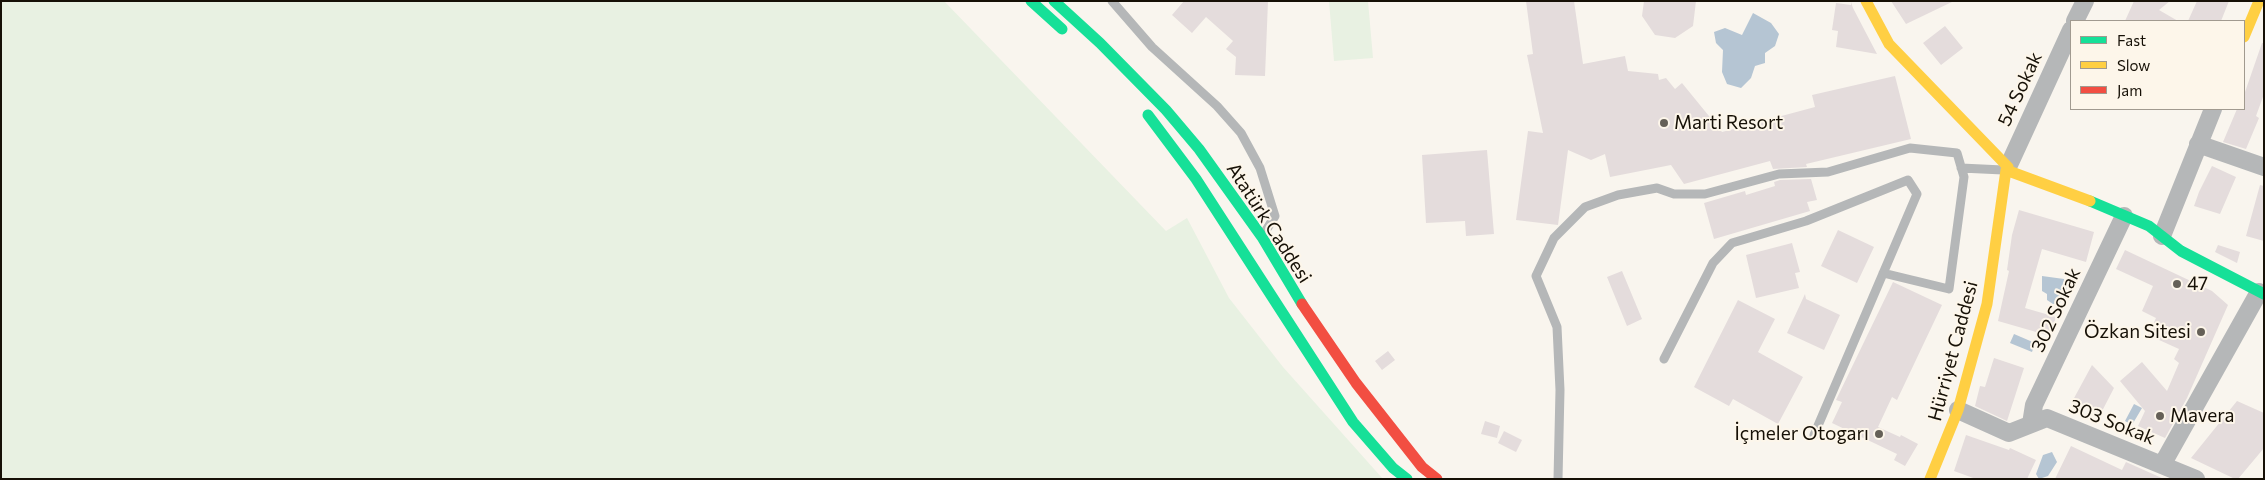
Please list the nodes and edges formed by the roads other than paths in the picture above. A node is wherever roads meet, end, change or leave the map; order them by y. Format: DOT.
graph roads {
  1 [pos="1030,1"];
  2 [pos="1054,1"];
  3 [pos="1112,1"];
  4 [pos="1866,1"];
  5 [pos="2084,1"];
  6 [pos="2259,1"];
  7 [pos="2075,20"];
  8 [pos="2070,32"];
  9 [pos="1068,34"];
  10 [pos="2245,35"];
  11 [pos="1141,107"];
  12 [pos="2213,110"];
  13 [pos="2198,144"];
  14 [pos="2264,167"];
  15 [pos="1961,168"];
  16 [pos="2007,168"];
  17 [pos="2124,216"];
  18 [pos="2162,236"];
  19 [pos="1262,237"];
  20 [pos="1883,273"];
  21 [pos="2261,293"];
  22 [pos="1664,359"];
  23 [pos="1958,410"];
  24 [pos="2031,424"];
  25 [pos="1814,435"];
  26 [pos="2162,465"];
  27 [pos="1407,479"];
  28 [pos="1437,479"];
  29 [pos="1558,479"];
  30 [pos="1930,479"];
  31 [pos="2196,479"];
  1 -- 9 [label="street"];
  2 -- 19 [label="street, Atatürk Caddesi"];
  3 -- 19 [label="lane"];
  4 -- 16 [label="street"];
  5 -- 7 [label="street"];
  6 -- 10 [label="street"];
  8 -- 16 [label="street, 54 Sokak"];
  11 -- 27 [label="street, Atatürk Caddesi"];
  12 -- 13 [label="street"];
  13 -- 14 [label="street"];
  13 -- 18 [label="street"];
  15 -- 16 [label="lane"];
  15 -- 20 [label="lane"];
  15 -- 29 [label="lane"];
  16 -- 17 [label="street"];
  16 -- 23 [label="street, Hürriyet Caddesi"];
  17 -- 18 [label="street"];
  17 -- 24 [label="street, 302 Sokak"];
  18 -- 21 [label="street"];
  19 -- 28 [label="street, Atatürk Caddesi"];
  20 -- 22 [label="lane"];
  20 -- 25 [label="lane"];
  21 -- 26 [label="street"];
  23 -- 24 [label="street, 303 Sokak"];
  23 -- 30 [label="street, Hürriyet Caddesi"];
  24 -- 26 [label="street, 303 Sokak"];
  26 -- 31 [label="street, 303 Sokak"];
}
